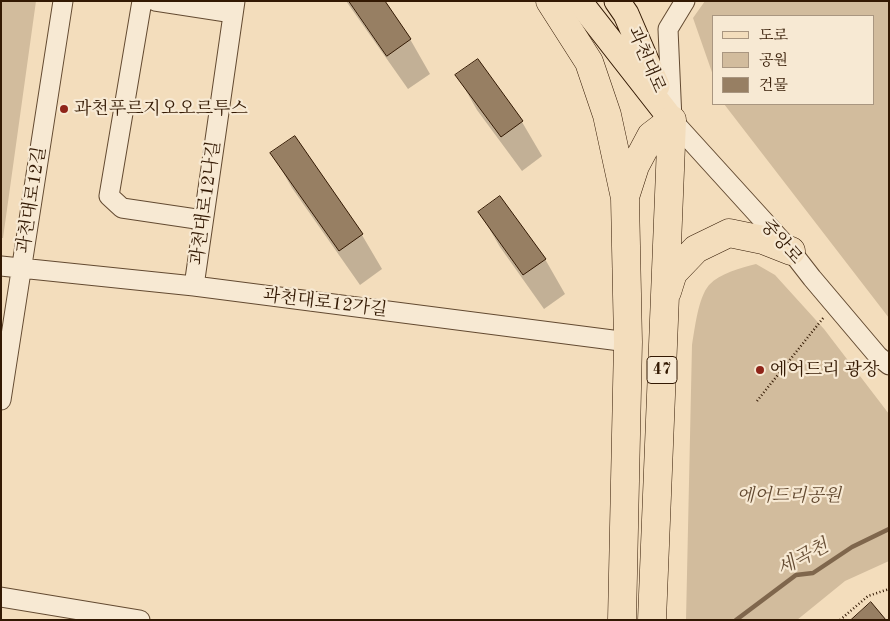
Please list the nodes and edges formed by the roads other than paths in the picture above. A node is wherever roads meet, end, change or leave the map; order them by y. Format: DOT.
graph roads {
  1 [pos="63,1"];
  2 [pos="142,1"];
  3 [pos="155,1"];
  4 [pos="550,1"];
  5 [pos="610,1"];
  6 [pos="617,1"];
  7 [pos="685,1"];
  8 [pos="580,2"];
  9 [pos="234,7"];
  10 [pos="672,120"];
  11 [pos="624,198"];
  12 [pos="203,220"];
  13 [pos="791,251"];
  14 [pos="1,266"];
  15 [pos="21,268"];
  16 [pos="194,286"];
  17 [pos="665,301"];
  18 [pos="628,342"];
  19 [pos="889,365"];
  20 [pos="1,400"];
  21 [pos="1,597"];
  22 [pos="140,620"];
  23 [pos="622,620"];
  24 [pos="652,620"];
  1 -- 15 [label="street, 과천대로12길"];
  2 -- 12 [label="street"];
  3 -- 9 [label="street"];
  4 -- 11 [label="highway"];
  5 -- 8 [label="main road"];
  6 -- 10 [label="main road, 과천대로 / 47"];
  7 -- 10 [label="street"];
  8 -- 10 [label="main road"];
  9 -- 12 [label="street, 과천대로12나길"];
  10 -- 11 [label="highway"];
  10 -- 13 [label="street, 중앙로"];
  10 -- 17 [label="highway, 47"];
  11 -- 18 [label="highway"];
  12 -- 16 [label="street, 과천대로12나길"];
  13 -- 17 [label="highway"];
  13 -- 19 [label="street, 중앙로"];
  14 -- 15 [label="street, 과천대로12가길"];
  15 -- 16 [label="street, 과천대로12가길"];
  15 -- 20 [label="street, 과천대로12길"];
  16 -- 18 [label="street, 과천대로12가길"];
  17 -- 24 [label="highway, 47"];
  18 -- 23 [label="highway"];
  21 -- 22 [label="street"];
}
